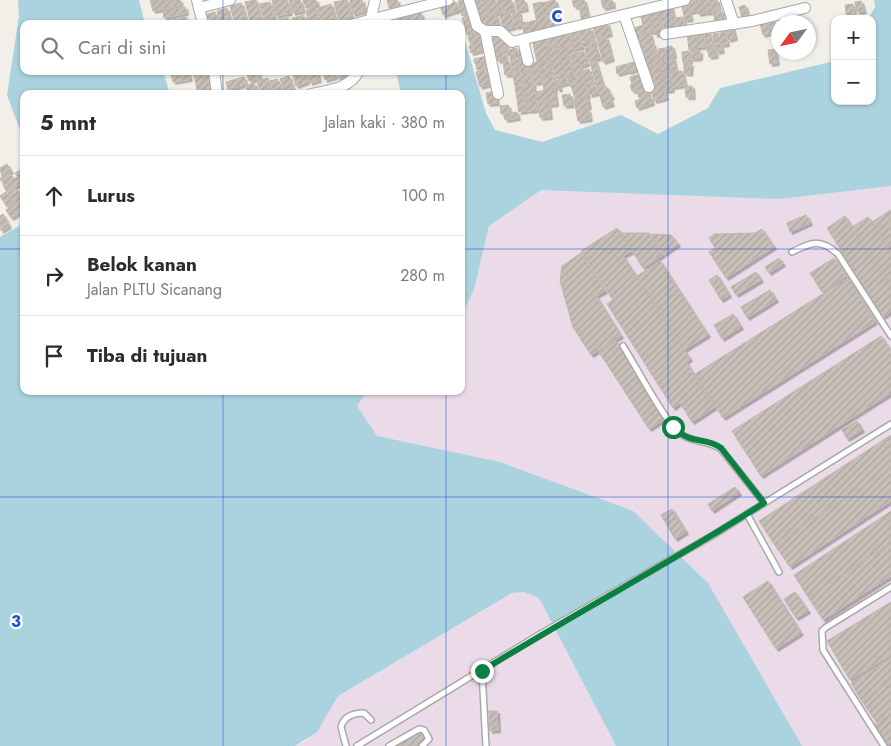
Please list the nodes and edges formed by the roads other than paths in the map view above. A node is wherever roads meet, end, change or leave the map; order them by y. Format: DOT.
graph roads {
  1 [pos="230,0"];
  2 [pos="375,0"];
  3 [pos="448,0"];
  4 [pos="469,0"];
  5 [pos="685,0"];
  6 [pos="726,0"];
  7 [pos="198,4"];
  8 [pos="806,8"];
  9 [pos="624,15"];
  10 [pos="202,20"];
  11 [pos="371,20"];
  12 [pos="375,20"];
  13 [pos="734,24"];
  14 [pos="486,31"];
  15 [pos="665,34"];
  16 [pos="523,40"];
  17 [pos="528,61"];
  18 [pos="215,75"];
  19 [pos="357,75"];
  20 [pos="649,87"];
  21 [pos="216,90"];
  22 [pos="326,90"];
  23 [pos="498,94"];
  24 [pos="792,252"];
  25 [pos="889,328"];
  26 [pos="891,336"];
  27 [pos="623,346"];
  28 [pos="891,424"];
  29 [pos="764,503"];
  30 [pos="747,514"];
  31 [pos="779,572"];
  32 [pos="891,587"];
  33 [pos="482,671"];
  34 [pos="372,720"];
  35 [pos="346,746"];
  36 [pos="357,746"];
  37 [pos="389,746"];
  38 [pos="422,746"];
  39 [pos="486,746"];
  40 [pos="884,746"];
  1 -- 7 [label="street"];
  2 -- 11 [label="street"];
  3 -- 12 [label="street"];
  4 -- 14 [label="street"];
  5 -- 9 [label="street"];
  6 -- 13 [label="street"];
  7 -- 10 [label="street"];
  8 -- 13 [label="street"];
  9 -- 16 [label="street"];
  9 -- 20 [label="street"];
  13 -- 15 [label="street"];
  14 -- 16 [label="street"];
  14 -- 23 [label="street"];
  16 -- 17 [label="street"];
  18 -- 21 [label="street"];
  19 -- 22 [label="street"];
  24 -- 25 [label="lane"];
  25 -- 26 [label="lane"];
  27 -- 29 [label="lane"];
  28 -- 29 [label="lane"];
  29 -- 30 [label="lane"];
  30 -- 31 [label="lane"];
  30 -- 33 [label="lane"];
  32 -- 40 [label="lane"];
  33 -- 36 [label="lane"];
  33 -- 39 [label="lane"];
  34 -- 35 [label="lane"];
  37 -- 38 [label="lane"];
}
